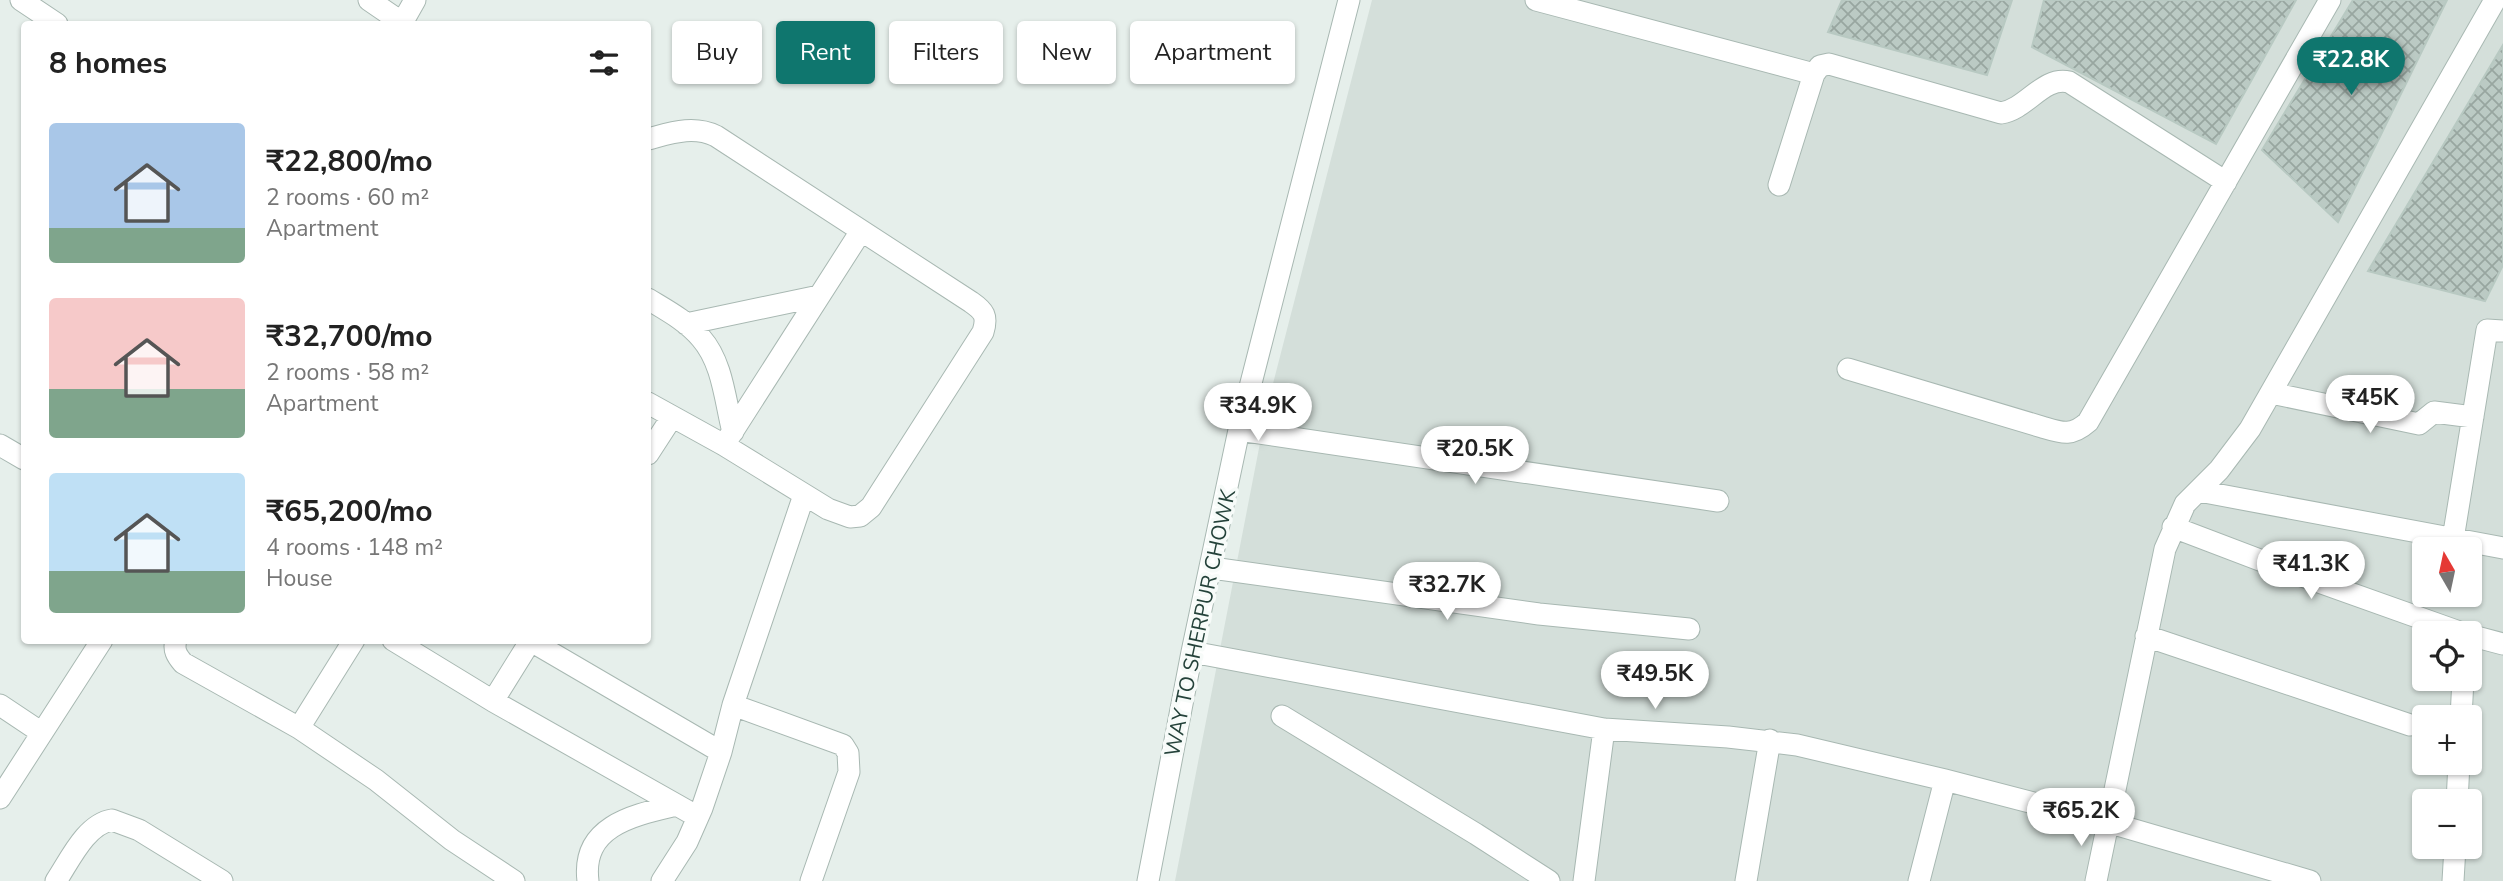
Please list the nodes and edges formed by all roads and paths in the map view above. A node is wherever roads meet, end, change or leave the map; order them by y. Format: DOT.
graph roads {
  1 [pos="21,0"];
  2 [pos="369,0"];
  3 [pos="415,0"];
  4 [pos="1349,0"];
  5 [pos="1536,0"];
  6 [pos="2330,0"];
  7 [pos="2495,0"];
  8 [pos="52,21"];
  9 [pos="399,21"];
  10 [pos="404,21"];
  11 [pos="1814,74"];
  12 [pos="651,138"];
  13 [pos="2226,182"];
  14 [pos="1779,186"];
  15 [pos="861,231"];
  16 [pos="819,296"];
  17 [pos="651,301"];
  18 [pos="686,324"];
  19 [pos="2503,331"];
  20 [pos="1848,369"];
  21 [pos="2270,393"];
  22 [pos="651,405"];
  23 [pos="2473,416"];
  24 [pos="672,417"];
  25 [pos="1240,429"];
  26 [pos="729,438"];
  27 [pos="0,445"];
  28 [pos="651,449"];
  29 [pos="21,457"];
  30 [pos="2199,491"];
  31 [pos="804,495"];
  32 [pos="1718,502"];
  33 [pos="2173,527"];
  34 [pos="2448,537"];
  35 [pos="2453,537"];
  36 [pos="2482,544"];
  37 [pos="2503,548"];
  38 [pos="1212,568"];
  39 [pos="2430,621"];
  40 [pos="1689,629"];
  41 [pos="2146,636"];
  42 [pos="2482,638"];
  43 [pos="2503,643"];
  44 [pos="99,644"];
  45 [pos="176,644"];
  46 [pos="352,644"];
  47 [pos="400,644"];
  48 [pos="529,644"];
  49 [pos="536,644"];
  50 [pos="1192,652"];
  51 [pos="493,701"];
  52 [pos="0,705"];
  53 [pos="733,705"];
  54 [pos="1282,716"];
  55 [pos="2410,725"];
  56 [pos="299,728"];
  57 [pos="1604,730"];
  58 [pos="42,733"];
  59 [pos="1770,740"];
  60 [pos="721,752"];
  61 [pos="1945,780"];
  62 [pos="0,798"];
  63 [pos="677,805"];
  64 [pos="698,817"];
  65 [pos="2107,822"];
  66 [pos="2454,859"];
  67 [pos="56,881"];
  68 [pos="222,881"];
  69 [pos="514,881"];
  70 [pos="588,881"];
  71 [pos="662,881"];
  72 [pos="811,881"];
  73 [pos="1148,881"];
  74 [pos="1549,881"];
  75 [pos="1584,881"];
  76 [pos="1746,881"];
  77 [pos="1919,881"];
  78 [pos="2096,881"];
  79 [pos="2310,881"];
  80 [pos="2453,881"];
  1 -- 8 [label="street"];
  2 -- 9 [label="street"];
  3 -- 10 [label="street"];
  4 -- 25 [label="street, WAY TO SHERPUR CHOWK"];
  5 -- 11 [label="street"];
  6 -- 13 [label="street"];
  7 -- 21 [label="street"];
  11 -- 13 [label="street"];
  11 -- 14 [label="street"];
  12 -- 15 [label="street"];
  13 -- 20 [label="street"];
  15 -- 16 [label="street"];
  15 -- 31 [label="street"];
  16 -- 18 [label="street"];
  16 -- 26 [label="street"];
  17 -- 18 [label="street"];
  18 -- 26 [label="street"];
  19 -- 23 [label="street"];
  21 -- 23 [label="street"];
  21 -- 30 [label="street"];
  22 -- 24 [label="street"];
  23 -- 35 [label="street"];
  24 -- 26 [label="street"];
  24 -- 28 [label="street"];
  25 -- 32 [label="street"];
  25 -- 38 [label="street, WAY TO SHERPUR CHOWK"];
  26 -- 31 [label="street"];
  27 -- 29 [label="street"];
  30 -- 33 [label="street"];
  30 -- 34 [label="street"];
  31 -- 53 [label="street"];
  33 -- 39 [label="street"];
  33 -- 41 [label="street"];
  36 -- 37 [label="street"];
  38 -- 40 [label="street"];
  38 -- 50 [label="street, WAY TO SHERPUR CHOWK"];
  41 -- 55 [label="street"];
  41 -- 65 [label="street"];
  42 -- 43 [label="street"];
  44 -- 58 [label="street"];
  45 -- 56 [label="street"];
  46 -- 56 [label="street"];
  47 -- 51 [label="street"];
  48 -- 51 [label="street"];
  49 -- 60 [label="street"];
  50 -- 57 [label="street"];
  50 -- 73 [label="street, WAY TO SHERPUR CHOWK"];
  51 -- 63 [label="street"];
  52 -- 58 [label="street"];
  53 -- 60 [label="street"];
  53 -- 72 [label="street"];
  54 -- 74 [label="street"];
  56 -- 69 [label="street"];
  57 -- 59 [label="street"];
  57 -- 75 [label="street"];
  58 -- 62 [label="street"];
  59 -- 61 [label="street"];
  59 -- 76 [label="street"];
  60 -- 64 [label="street"];
  61 -- 65 [label="street"];
  61 -- 77 [label="street"];
  63 -- 64 [label="street"];
  63 -- 70 [label="street"];
  64 -- 71 [label="street"];
  65 -- 78 [label="street"];
  65 -- 79 [label="street"];
  66 -- 80 [label="street"];
  67 -- 68 [label="street"];
}
